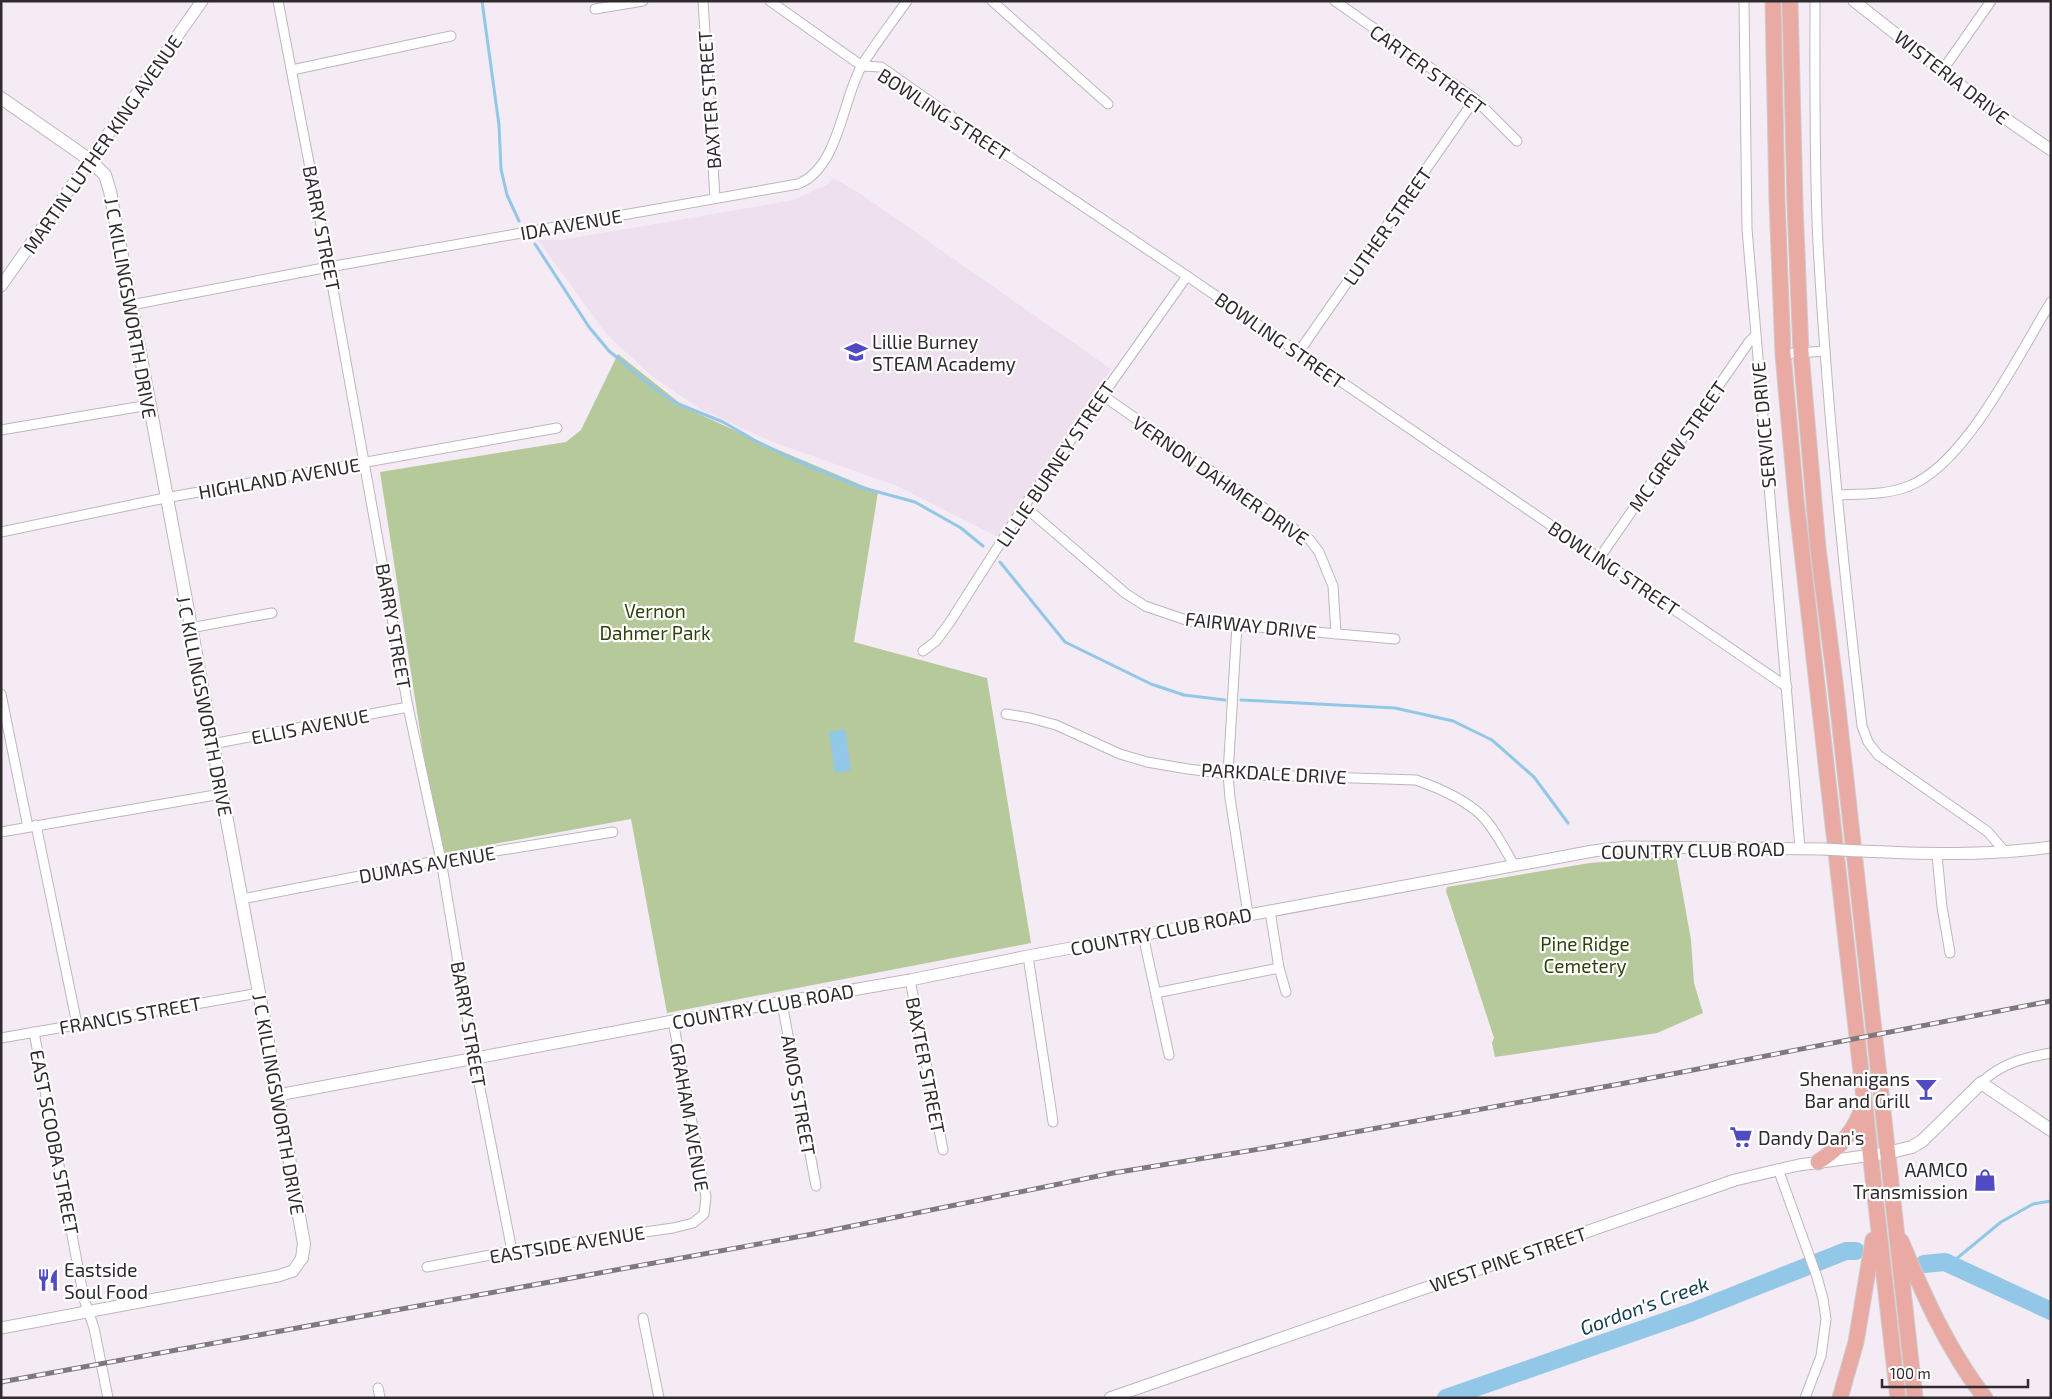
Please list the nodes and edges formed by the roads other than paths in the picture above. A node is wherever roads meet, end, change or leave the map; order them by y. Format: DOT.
graph roads {
  1 [pos="202,1"];
  2 [pos="278,1"];
  3 [pos="642,1"];
  4 [pos="703,1"];
  5 [pos="770,1"];
  6 [pos="907,1"];
  7 [pos="992,1"];
  8 [pos="1336,1"];
  9 [pos="1744,1"];
  10 [pos="1773,1"];
  11 [pos="1790,1"];
  12 [pos="1815,1"];
  13 [pos="1854,1"];
  14 [pos="1991,1"];
  15 [pos="595,9"];
  16 [pos="451,36"];
  17 [pos="862,66"];
  18 [pos="292,70"];
  19 [pos="1942,71"];
  20 [pos="1,98"];
  21 [pos="1475,99"];
  22 [pos="1108,104"];
  23 [pos="1517,140"];
  24 [pos="2051,150"];
  25 [pos="90,160"];
  26 [pos="716,198"];
  27 [pos="330,267"];
  28 [pos="1187,276"];
  29 [pos="1,286"];
  30 [pos="2051,302"];
  31 [pos="131,306"];
  32 [pos="1755,336"];
  33 [pos="1825,351"];
  34 [pos="1801,353"];
  35 [pos="1298,354"];
  36 [pos="1784,354"];
  37 [pos="1102,395"];
  38 [pos="149,405"];
  39 [pos="557,428"];
  40 [pos="1,430"];
  41 [pos="365,463"];
  42 [pos="1838,495"];
  43 [pos="166,498"];
  44 [pos="1024,506"];
  45 [pos="1,532"];
  46 [pos="1600,557"];
  47 [pos="272,613"];
  48 [pos="1237,626"];
  49 [pos="190,628"];
  50 [pos="1336,634"];
  51 [pos="1395,640"];
  52 [pos="923,651"];
  53 [pos="1787,687"];
  54 [pos="1,694"];
  55 [pos="408,708"];
  56 [pos="1006,714"];
  57 [pos="212,744"];
  58 [pos="1228,774"];
  59 [pos="221,794"];
  60 [pos="32,826"];
  61 [pos="1,832"];
  62 [pos="613,832"];
  63 [pos="2051,847"];
  64 [pos="1800,848"];
  65 [pos="2006,853"];
  66 [pos="1937,855"];
  67 [pos="441,860"];
  68 [pos="1514,865"];
  69 [pos="242,899"];
  70 [pos="1270,911"];
  71 [pos="1248,914"];
  72 [pos="1144,935"];
  73 [pos="1950,953"];
  74 [pos="1028,956"];
  75 [pos="1279,968"];
  76 [pos="910,980"];
  77 [pos="1286,992"];
  78 [pos="259,993"];
  79 [pos="1156,993"];
  80 [pos="782,1003"];
  81 [pos="673,1021"];
  82 [pos="77,1024"];
  83 [pos="34,1032"];
  84 [pos="1,1038"];
  85 [pos="2051,1053"];
  86 [pos="1168,1055"];
  87 [pos="474,1058"];
  88 [pos="1982,1083"];
  89 [pos="278,1095"];
  90 [pos="1864,1102"];
  91 [pos="1053,1122"];
  92 [pos="2051,1130"];
  93 [pos="943,1150"];
  94 [pos="1887,1154"];
  95 [pos="1871,1156"];
  96 [pos="1818,1162"];
  97 [pos="1778,1169"];
  98 [pos="816,1186"];
  99 [pos="704,1214"];
  100 [pos="1876,1218"];
  101 [pos="1894,1225"];
  102 [pos="512,1251"];
  103 [pos="302,1258"];
  104 [pos="427,1267"];
  105 [pos="88,1312"];
  106 [pos="643,1318"];
  107 [pos="1,1328"];
  108 [pos="378,1388"];
  109 [pos="108,1398"];
  110 [pos="380,1398"];
  111 [pos="659,1398"];
  112 [pos="1110,1398"];
  113 [pos="1805,1398"];
  114 [pos="1840,1398"];
  115 [pos="1898,1398"];
  116 [pos="1915,1398"];
  117 [pos="1985,1398"];
  1 -- 25 [label="street, MARTIN LUTHER KING AVENUE"];
  2 -- 18 [label="street, BARRY STREET"];
  3 -- 15 [label="street"];
  4 -- 26 [label="street, BAXTER STREET"];
  5 -- 17 [label="street, BOWLING STREET"];
  6 -- 17 [label="street, IDA AVENUE"];
  7 -- 22 [label="street"];
  8 -- 21 [label="street, CARTER STREET"];
  9 -- 32 [label="street, SERVICE DRIVE"];
  10 -- 36 [label="main road"];
  11 -- 34 [label="main road"];
  12 -- 33 [label="street"];
  13 -- 19 [label="street, WISTERIA DRIVE"];
  14 -- 19 [label="street"];
  16 -- 18 [label="street"];
  17 -- 26 [label="street, IDA AVENUE"];
  17 -- 28 [label="street, BOWLING STREET"];
  18 -- 27 [label="street, BARRY STREET"];
  19 -- 24 [label="street, WISTERIA DRIVE"];
  20 -- 25 [label="main road, J C KILLINGSWORTH DRIVE"];
  21 -- 23 [label="street, CARTER STREET"];
  21 -- 35 [label="street, LUTHER STREET"];
  25 -- 29 [label="street, MARTIN LUTHER KING AVENUE"];
  25 -- 31 [label="main road, J C KILLINGSWORTH DRIVE"];
  26 -- 27 [label="street, IDA AVENUE"];
  27 -- 31 [label="street, IDA AVENUE"];
  27 -- 41 [label="street, BARRY STREET"];
  28 -- 35 [label="street, BOWLING STREET"];
  28 -- 37 [label="street, LILLIE BURNEY STREET"];
  30 -- 42 [label="street"];
  31 -- 38 [label="main road, J C KILLINGSWORTH DRIVE"];
  32 -- 46 [label="street, MC GREW STREET"];
  32 -- 53 [label="street, SERVICE DRIVE"];
  33 -- 34 [label="street"];
  33 -- 42 [label="street"];
  34 -- 36 [label="street"];
  34 -- 94 [label="main road"];
  35 -- 46 [label="street, BOWLING STREET"];
  36 -- 90 [label="main road"];
  37 -- 44 [label="street, LILLIE BURNEY STREET"];
  37 -- 50 [label="street, VERNON DAHMER DRIVE"];
  38 -- 40 [label="street"];
  38 -- 43 [label="main road, J C KILLINGSWORTH DRIVE"];
  39 -- 41 [label="street, HIGHLAND AVENUE"];
  41 -- 43 [label="street, HIGHLAND AVENUE"];
  41 -- 55 [label="street, BARRY STREET"];
  42 -- 65 [label="street"];
  43 -- 45 [label="street, HIGHLAND AVENUE"];
  43 -- 49 [label="main road, J C KILLINGSWORTH DRIVE"];
  44 -- 48 [label="street, FAIRWAY DRIVE"];
  44 -- 52 [label="street, LILLIE BURNEY STREET"];
  46 -- 53 [label="street, BOWLING STREET"];
  47 -- 49 [label="street"];
  48 -- 50 [label="street, FAIRWAY DRIVE"];
  48 -- 58 [label="street"];
  49 -- 57 [label="main road, J C KILLINGSWORTH DRIVE"];
  50 -- 51 [label="street, FAIRWAY DRIVE"];
  53 -- 64 [label="street, SERVICE DRIVE"];
  54 -- 60 [label="street"];
  55 -- 57 [label="street, ELLIS AVENUE"];
  55 -- 67 [label="street, BARRY STREET"];
  56 -- 58 [label="street, PARKDALE DRIVE"];
  57 -- 59 [label="main road, J C KILLINGSWORTH DRIVE"];
  58 -- 68 [label="street, PARKDALE DRIVE"];
  58 -- 71 [label="street"];
  59 -- 60 [label="street"];
  59 -- 69 [label="main road, J C KILLINGSWORTH DRIVE"];
  60 -- 61 [label="street"];
  60 -- 82 [label="street"];
  62 -- 67 [label="street, DUMAS AVENUE"];
  63 -- 65 [label="street, COUNTRY CLUB ROAD"];
  64 -- 66 [label="street, COUNTRY CLUB ROAD, bridge"];
  64 -- 68 [label="street, COUNTRY CLUB ROAD"];
  65 -- 66 [label="street, COUNTRY CLUB ROAD"];
  66 -- 73 [label="street"];
  67 -- 69 [label="street, DUMAS AVENUE"];
  67 -- 87 [label="street, BARRY STREET"];
  68 -- 70 [label="street, COUNTRY CLUB ROAD"];
  69 -- 78 [label="main road, J C KILLINGSWORTH DRIVE"];
  70 -- 71 [label="street, COUNTRY CLUB ROAD"];
  70 -- 75 [label="street"];
  71 -- 72 [label="street, COUNTRY CLUB ROAD"];
  72 -- 74 [label="street, COUNTRY CLUB ROAD"];
  72 -- 79 [label="street"];
  74 -- 76 [label="street, COUNTRY CLUB ROAD"];
  74 -- 91 [label="street"];
  75 -- 77 [label="street"];
  75 -- 79 [label="street"];
  76 -- 80 [label="street, COUNTRY CLUB ROAD"];
  76 -- 93 [label="street, BAXTER STREET"];
  78 -- 82 [label="street, FRANCIS STREET"];
  78 -- 89 [label="main road, J C KILLINGSWORTH DRIVE"];
  79 -- 86 [label="street"];
  80 -- 81 [label="street, COUNTRY CLUB ROAD"];
  80 -- 98 [label="street, AMOS STREET"];
  81 -- 87 [label="street, COUNTRY CLUB ROAD"];
  81 -- 99 [label="street, GRAHAM AVENUE"];
  82 -- 83 [label="street, FRANCIS STREET"];
  83 -- 84 [label="street, FRANCIS STREET"];
  83 -- 105 [label="street, EAST SCOOBA STREET"];
  85 -- 88 [label="street"];
  87 -- 89 [label="street, COUNTRY CLUB ROAD"];
  87 -- 102 [label="street, BARRY STREET"];
  88 -- 92 [label="main road"];
  88 -- 94 [label="main road, WEST PINE STREET"];
  89 -- 103 [label="main road, J C KILLINGSWORTH DRIVE"];
  90 -- 95 [label="main road"];
  90 -- 96 [label="main road"];
  94 -- 95 [label="street, WEST PINE STREET"];
  94 -- 101 [label="main road"];
  95 -- 96 [label="street, WEST PINE STREET"];
  95 -- 100 [label="main road"];
  96 -- 97 [label="street, WEST PINE STREET"];
  97 -- 112 [label="street, WEST PINE STREET"];
  97 -- 113 [label="street"];
  99 -- 102 [label="street, EASTSIDE AVENUE"];
  100 -- 114 [label="main road"];
  100 -- 115 [label="main road"];
  101 -- 116 [label="main road"];
  101 -- 117 [label="main road"];
  102 -- 104 [label="street, EASTSIDE AVENUE"];
  103 -- 105 [label="street"];
  105 -- 107 [label="street"];
  105 -- 109 [label="street, EAST SCOOBA STREET"];
  106 -- 111 [label="street"];
  108 -- 110 [label="street"];
}
